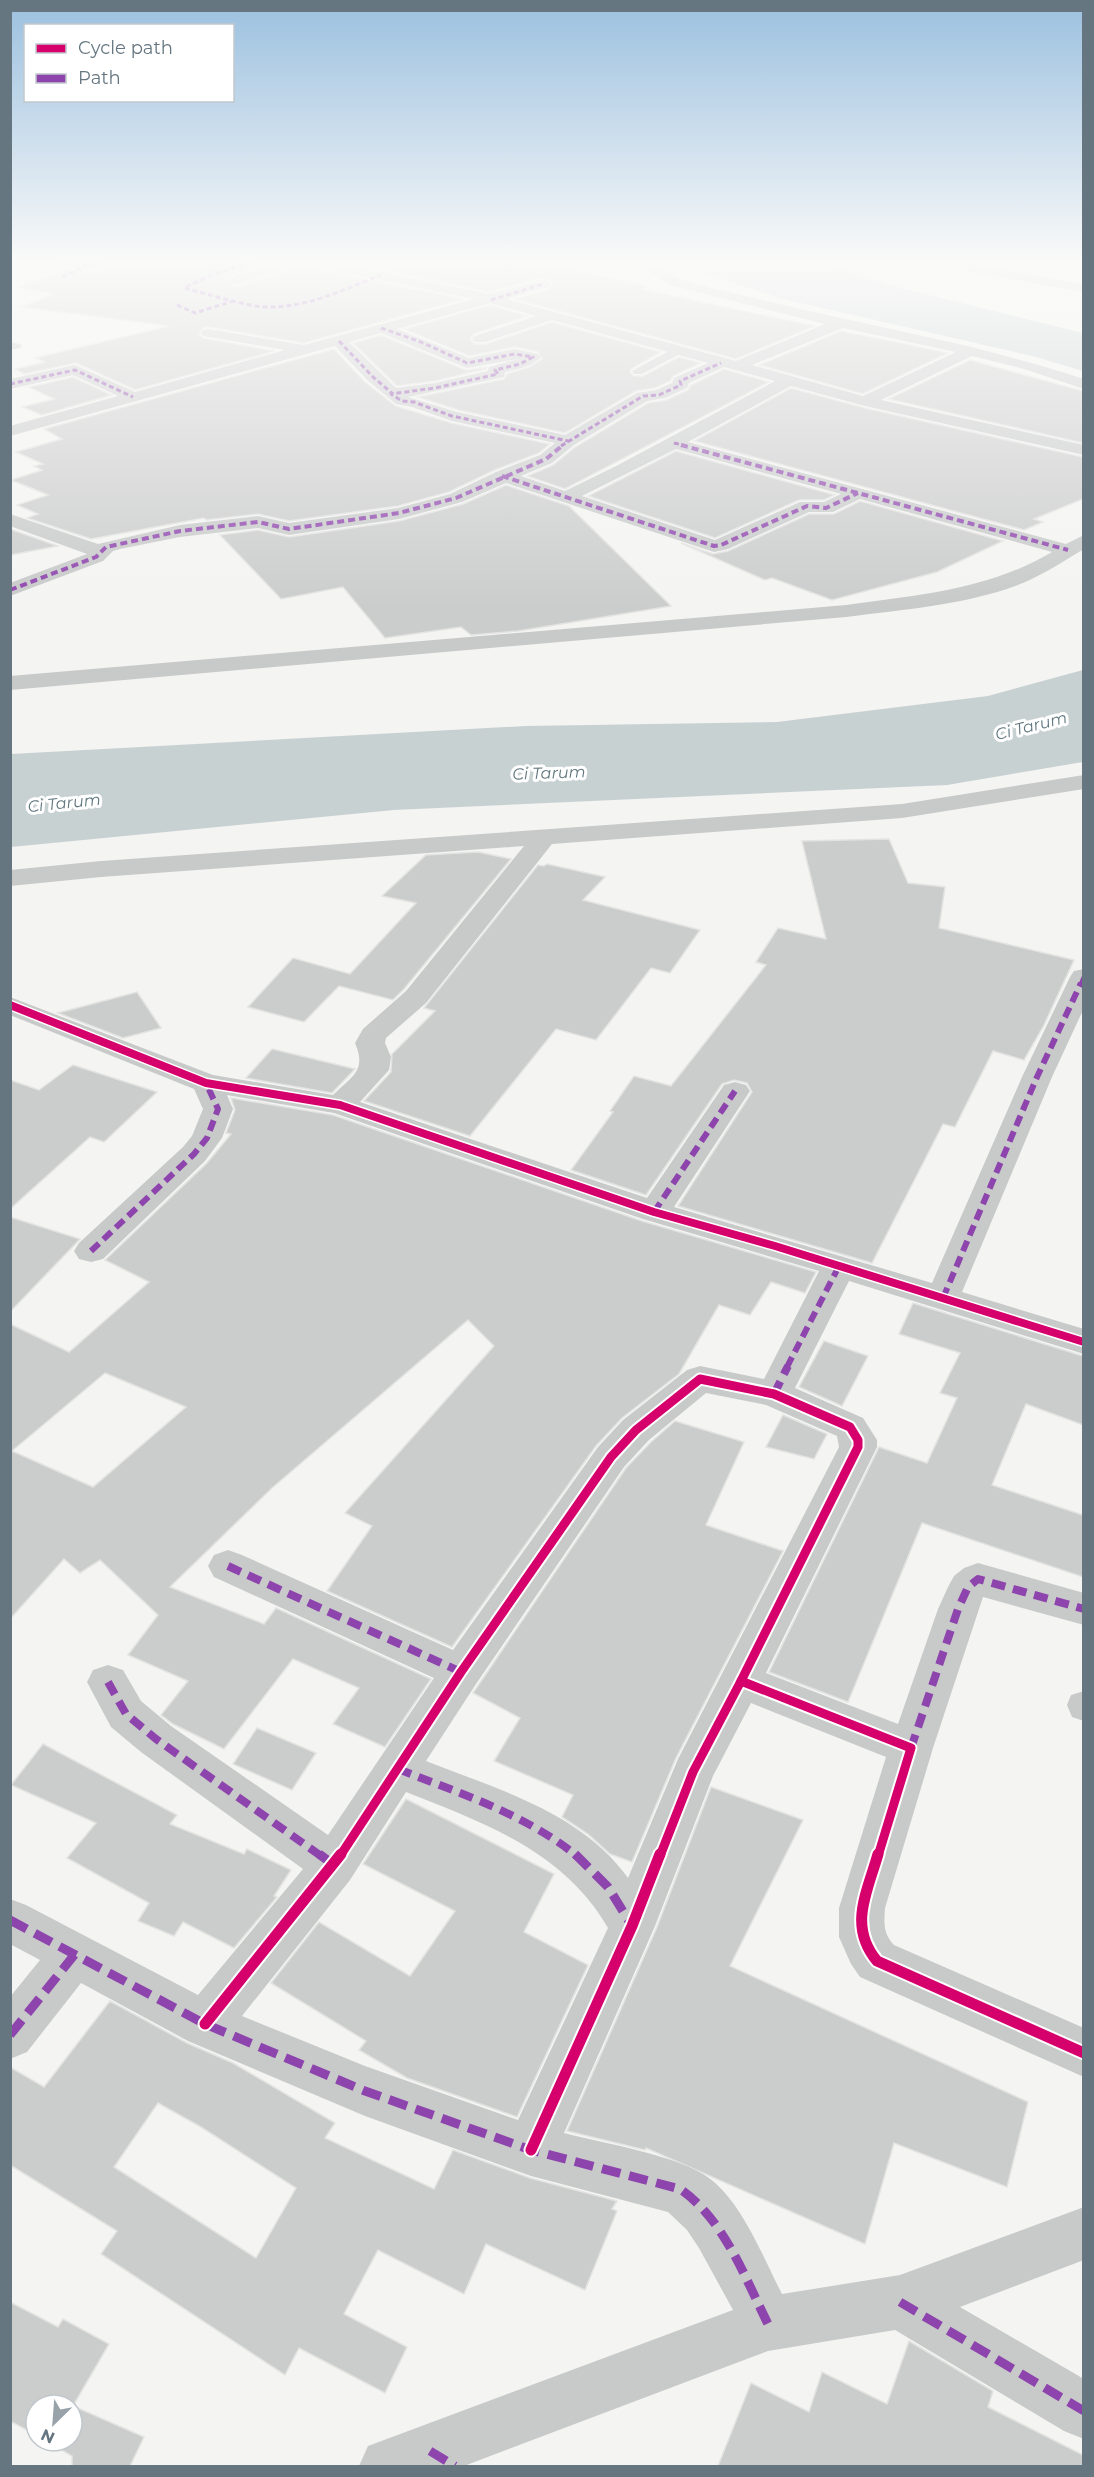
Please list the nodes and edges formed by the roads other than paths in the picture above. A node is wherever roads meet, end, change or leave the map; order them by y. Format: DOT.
graph roads {
  1 [pos="47,376"];
  2 [pos="85,376"];
  3 [pos="212,376"];
  4 [pos="373,376"];
  5 [pos="491,376"];
  6 [pos="697,376"];
  7 [pos="768,376"];
  8 [pos="918,376"];
  9 [pos="1058,376"];
  10 [pos="788,381"];
  11 [pos="10,384"];
  12 [pos="1083,384"];
  13 [pos="170,387"];
  14 [pos="393,394"];
  15 [pos="187,395"];
  16 [pos="133,397"];
  17 [pos="865,401"];
  18 [pos="10,431"];
  19 [pos="568,441"];
  20 [pos="674,443"];
  21 [pos="1083,450"];
  22 [pos="502,476"];
  23 [pos="858,493"];
  24 [pos="566,497"];
  25 [pos="10,519"];
  26 [pos="1076,545"];
  27 [pos="101,552"];
  28 [pos="10,590"];
  29 [pos="10,683"];
  30 [pos="1083,782"];
  31 [pos="544,837"];
  32 [pos="10,878"];
  33 [pos="1083,977"];
  34 [pos="10,1005"];
  35 [pos="206,1083"];
  36 [pos="735,1091"];
  37 [pos="340,1105"];
  38 [pos="654,1212"];
  39 [pos="91,1251"];
  40 [pos="839,1266"];
  41 [pos="943,1298"];
  42 [pos="1083,1342"];
  43 [pos="774,1394"];
  44 [pos="228,1566"];
  45 [pos="1083,1609"];
  46 [pos="461,1672"];
  47 [pos="741,1681"];
  48 [pos="108,1682"];
  49 [pos="911,1748"];
  50 [pos="398,1769"];
  51 [pos="334,1865"];
  52 [pos="10,1920"];
  53 [pos="632,1926"];
  54 [pos="75,1954"];
  55 [pos="206,2024"];
  56 [pos="10,2035"];
  57 [pos="1083,2053"];
  58 [pos="531,2150"];
  59 [pos="1083,2233"];
  60 [pos="900,2302"];
  61 [pos="768,2324"];
  62 [pos="1083,2411"];
  63 [pos="424,2461"];
  1 -- 11 [label="street"];
  2 -- 16 [label="street"];
  3 -- 13 [label="street"];
  4 -- 14 [label="street"];
  5 -- 14 [label="street"];
  6 -- 19 [label="street"];
  7 -- 10 [label="street"];
  8 -- 17 [label="street"];
  9 -- 12 [label="street"];
  10 -- 17 [label="street"];
  10 -- 20 [label="street"];
  13 -- 15 [label="street"];
  13 -- 16 [label="street"];
  14 -- 19 [label="street"];
  16 -- 18 [label="street"];
  17 -- 21 [label="street"];
  19 -- 22 [label="street"];
  20 -- 23 [label="street"];
  20 -- 24 [label="street"];
  22 -- 24 [label="street"];
  22 -- 27 [label="street"];
  23 -- 24 [label="street"];
  23 -- 26 [label="street"];
  25 -- 27 [label="street"];
  26 -- 29 [label="street"];
  27 -- 28 [label="street"];
  30 -- 31 [label="street"];
  31 -- 32 [label="street"];
  31 -- 37 [label="street"];
  33 -- 41 [label="street"];
  34 -- 35 [label="street"];
  35 -- 37 [label="street"];
  35 -- 39 [label="street"];
  36 -- 38 [label="street"];
  37 -- 38 [label="street"];
  38 -- 40 [label="street"];
  40 -- 41 [label="street"];
  40 -- 43 [label="street"];
  41 -- 42 [label="street"];
  43 -- 46 [label="street"];
  43 -- 47 [label="street"];
  44 -- 46 [label="street"];
  45 -- 49 [label="street"];
  46 -- 50 [label="street"];
  47 -- 49 [label="street"];
  47 -- 53 [label="street"];
  48 -- 51 [label="street"];
  49 -- 57 [label="street"];
  50 -- 51 [label="street"];
  50 -- 53 [label="street"];
  51 -- 55 [label="street"];
  52 -- 54 [label="street"];
  53 -- 58 [label="street"];
  54 -- 55 [label="street"];
  54 -- 56 [label="street"];
  55 -- 58 [label="street"];
  58 -- 61 [label="street"];
  59 -- 60 [label="street"];
  60 -- 61 [label="street"];
  60 -- 62 [label="street"];
  61 -- 63 [label="street"];
}
